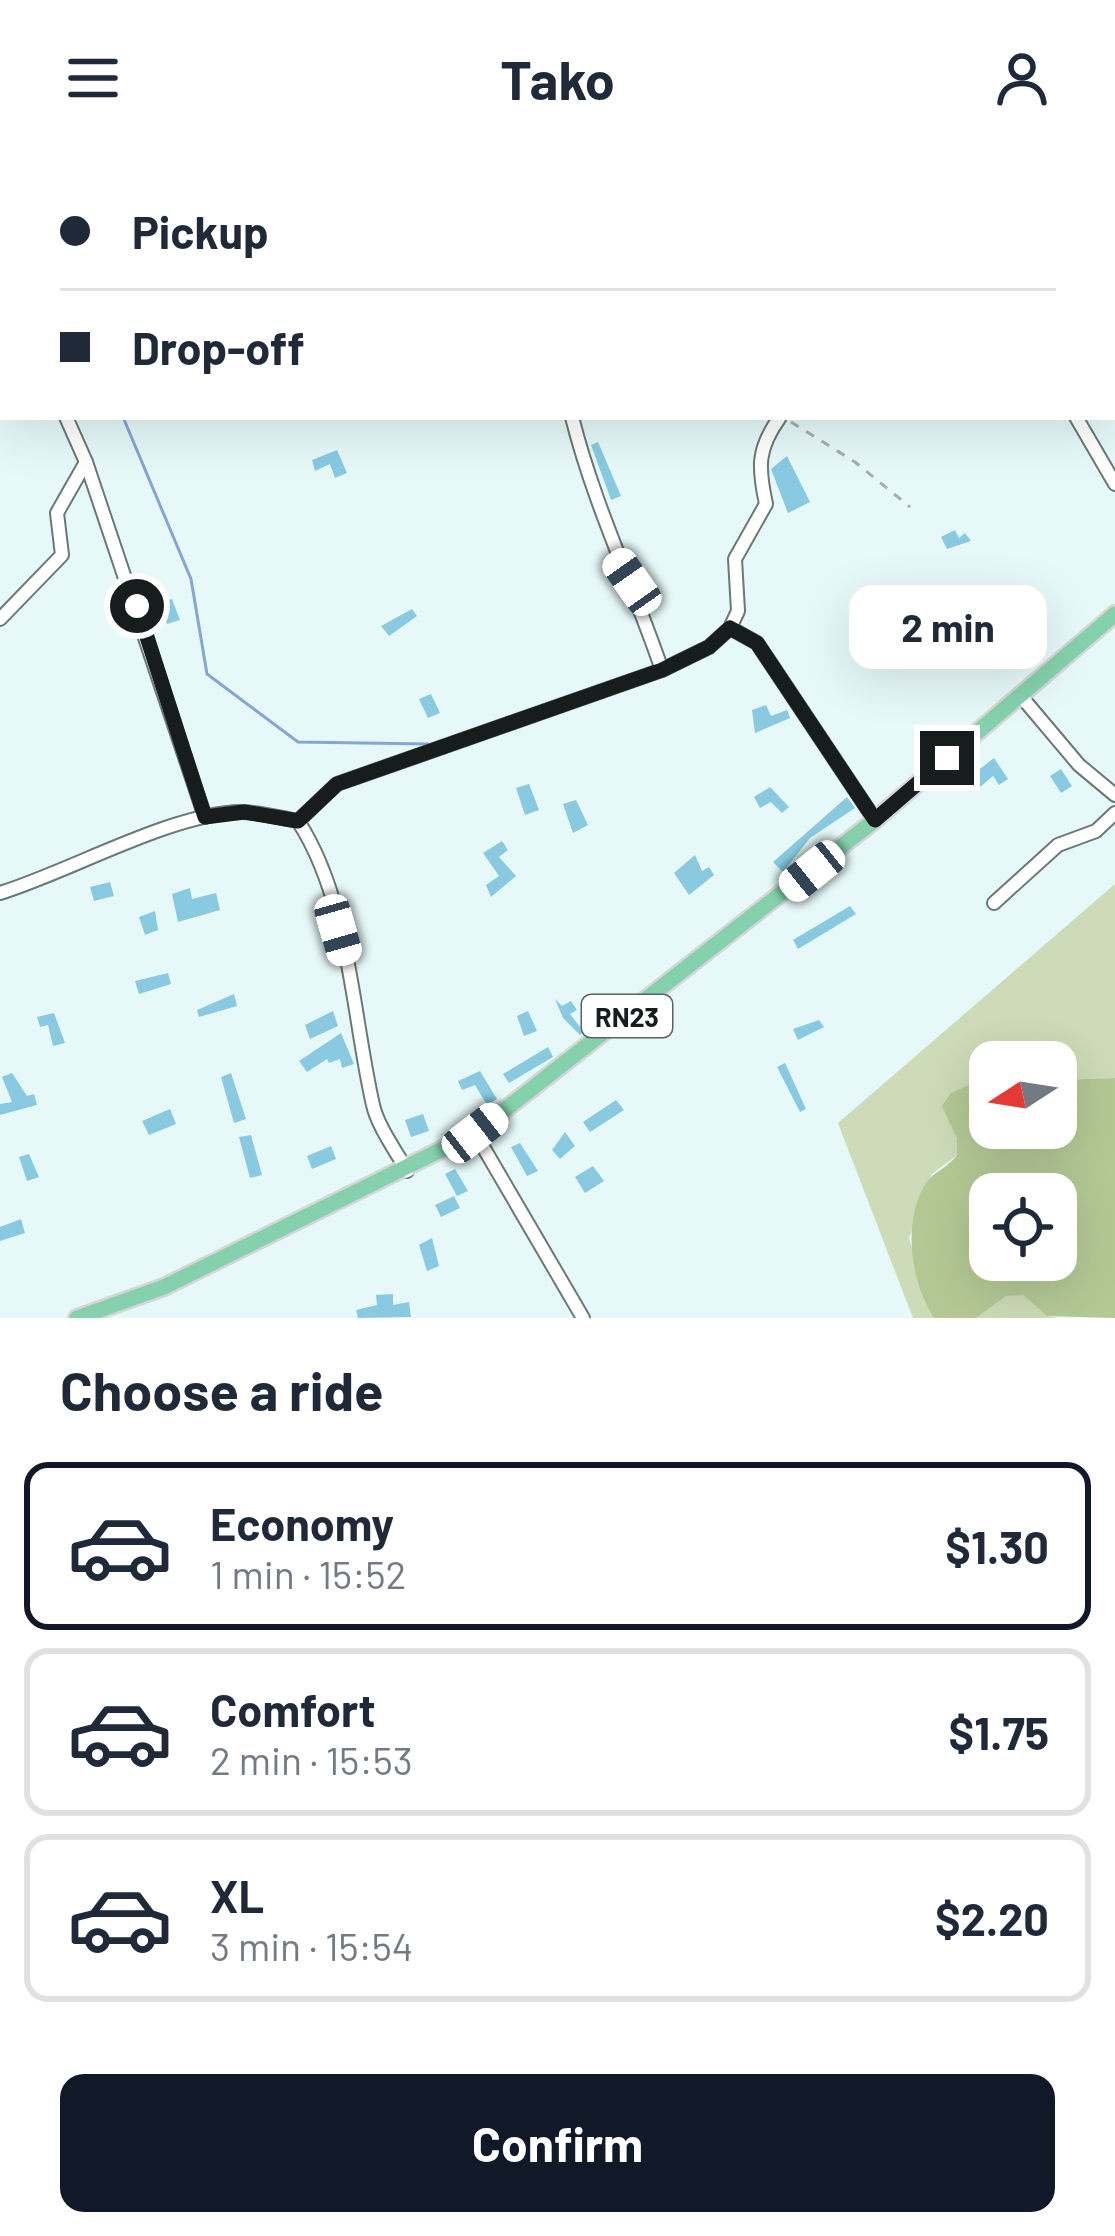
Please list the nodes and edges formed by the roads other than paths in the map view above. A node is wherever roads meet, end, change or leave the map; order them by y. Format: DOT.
graph roads {
  1 [pos="67,420"];
  2 [pos="573,420"];
  3 [pos="779,420"];
  4 [pos="1078,420"];
  5 [pos="86,462"];
  6 [pos="1115,484"];
  7 [pos="1115,614"];
  8 [pos="0,619"];
  9 [pos="730,628"];
  10 [pos="662,670"];
  11 [pos="1020,695"];
  12 [pos="1115,795"];
  13 [pos="1115,813"];
  14 [pos="205,817"];
  15 [pos="875,820"];
  16 [pos="298,821"];
  17 [pos="0,893"];
  18 [pos="994,903"];
  19 [pos="475,1133"];
  20 [pos="406,1171"];
  21 [pos="77,1318"];
  22 [pos="583,1318"];
  1 -- 5 [label="street"];
  2 -- 10 [label="street"];
  3 -- 9 [label="street"];
  4 -- 6 [label="street"];
  5 -- 8 [label="street"];
  5 -- 14 [label="street"];
  7 -- 11 [label="main road, RN23"];
  9 -- 10 [label="street"];
  9 -- 15 [label="street"];
  10 -- 16 [label="street"];
  11 -- 12 [label="street"];
  11 -- 15 [label="main road, RN23"];
  13 -- 18 [label="street"];
  14 -- 16 [label="street"];
  14 -- 17 [label="street"];
  15 -- 19 [label="main road, RN23"];
  16 -- 20 [label="street"];
  19 -- 20 [label="main road, RN23"];
  19 -- 22 [label="street"];
  20 -- 21 [label="main road, RN23"];
}
